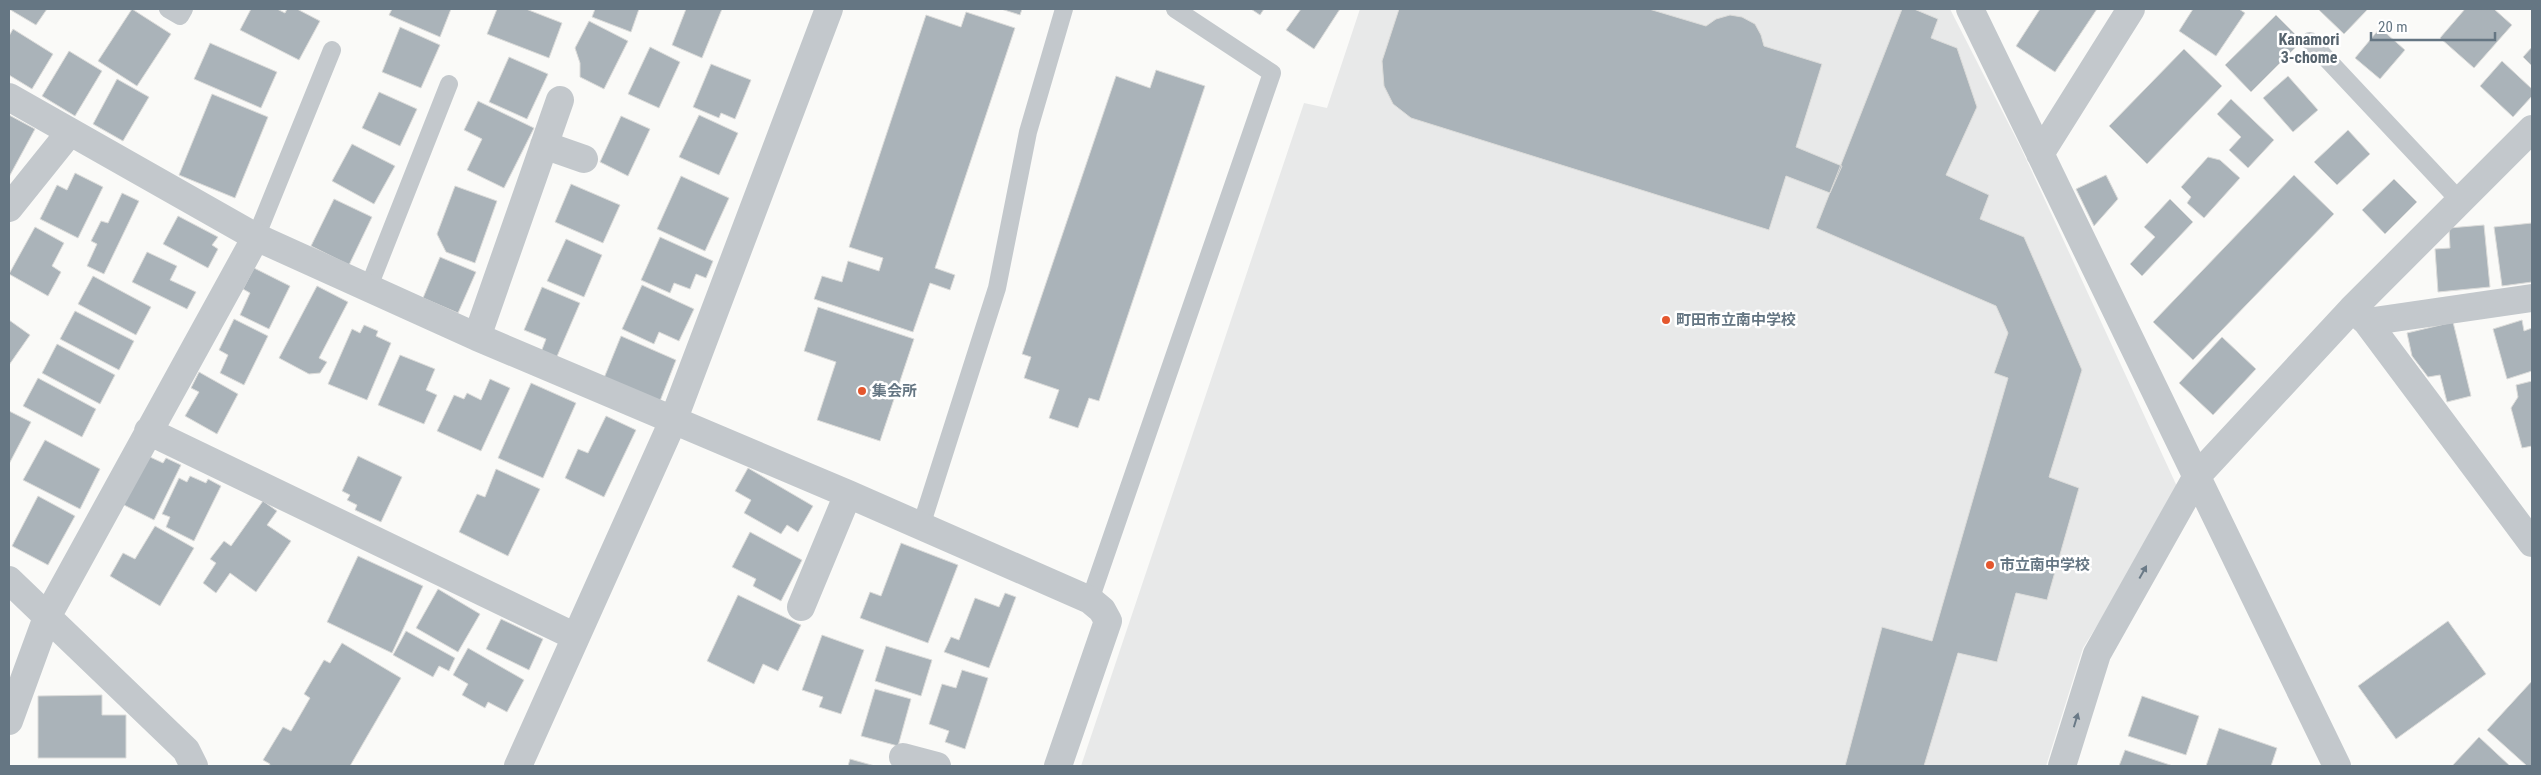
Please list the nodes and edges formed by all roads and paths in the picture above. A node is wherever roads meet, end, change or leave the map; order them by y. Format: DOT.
graph roads {
  1 [pos="168,9"];
  2 [pos="184,9"];
  3 [pos="1064,9"];
  4 [pos="1175,9"];
  5 [pos="1970,9"];
  6 [pos="2131,9"];
  7 [pos="825,10"];
  8 [pos="2310,40"];
  9 [pos="332,50"];
  10 [pos="449,84"];
  11 [pos="9,96"];
  12 [pos="560,100"];
  13 [pos="2532,129"];
  14 [pos="70,132"];
  15 [pos="544,145"];
  16 [pos="2040,154"];
  17 [pos="584,159"];
  18 [pos="2460,200"];
  19 [pos="9,208"];
  20 [pos="256,237"];
  21 [pos="368,289"];
  22 [pos="2532,298"];
  23 [pos="2359,316"];
  24 [pos="477,337"];
  25 [pos="672,421"];
  26 [pos="148,431"];
  27 [pos="2197,476"];
  28 [pos="848,494"];
  29 [pos="921,526"];
  30 [pos="2532,543"];
  31 [pos="9,580"];
  32 [pos="1090,600"];
  33 [pos="801,607"];
  34 [pos="47,617"];
  35 [pos="576,637"];
  36 [pos="9,720"];
  37 [pos="903,757"];
  38 [pos="194,766"];
  39 [pos="518,766"];
  40 [pos="937,766"];
  41 [pos="1058,766"];
  42 [pos="2062,766"];
  43 [pos="2337,766"];
  1 -- 2 [label="lane"];
  3 -- 29 [label="lane"];
  4 -- 32 [label="lane"];
  5 -- 16 [label="street"];
  6 -- 16 [label="street"];
  7 -- 25 [label="street"];
  8 -- 18 [label="lane"];
  9 -- 20 [label="lane"];
  10 -- 21 [label="lane"];
  11 -- 14 [label="street"];
  12 -- 15 [label="street"];
  13 -- 18 [label="street"];
  14 -- 19 [label="street"];
  14 -- 20 [label="street"];
  15 -- 17 [label="street"];
  15 -- 24 [label="street"];
  16 -- 27 [label="street"];
  18 -- 23 [label="street"];
  20 -- 21 [label="street"];
  20 -- 26 [label="street"];
  21 -- 24 [label="street"];
  22 -- 23 [label="street"];
  23 -- 27 [label="street"];
  23 -- 30 [label="street"];
  24 -- 25 [label="street"];
  25 -- 28 [label="street"];
  25 -- 35 [label="street"];
  26 -- 34 [label="street"];
  26 -- 35 [label="street"];
  42 -- 27 [label="street, one-way"];
  27 -- 43 [label="street"];
  28 -- 29 [label="street"];
  28 -- 33 [label="street"];
  29 -- 32 [label="street"];
  31 -- 34 [label="street"];
  32 -- 41 [label="street"];
  34 -- 36 [label="street"];
  34 -- 38 [label="street"];
  35 -- 39 [label="street"];
  37 -- 40 [label="street"];
}
